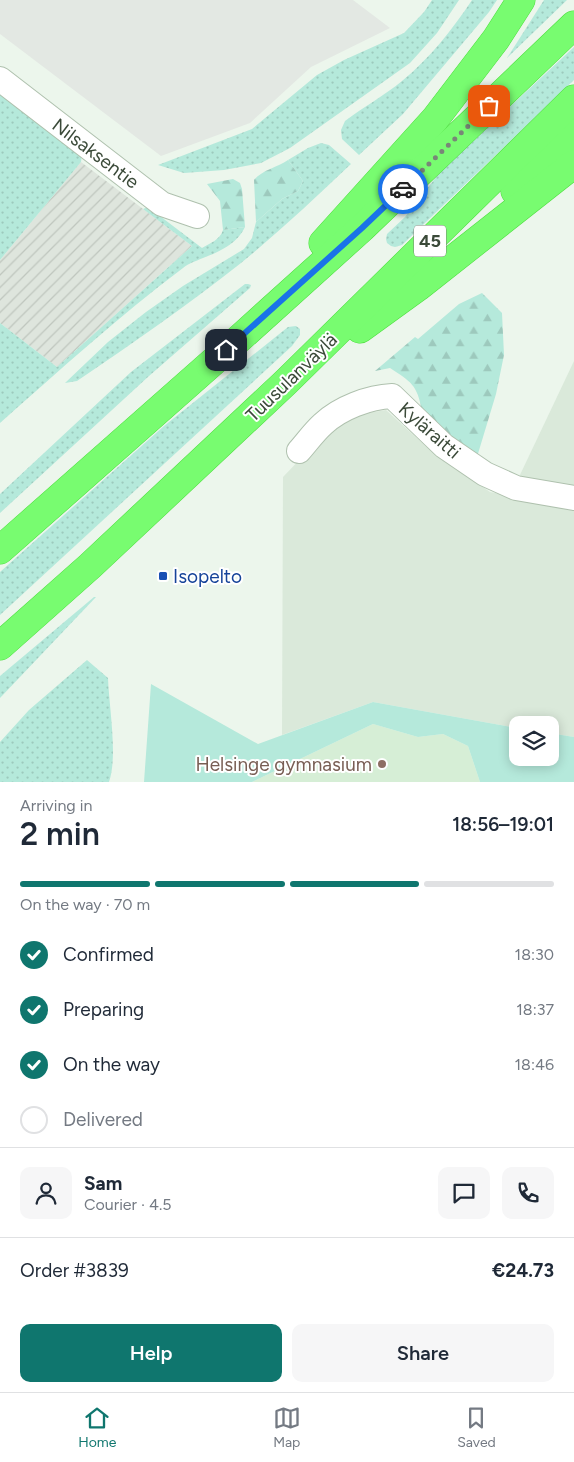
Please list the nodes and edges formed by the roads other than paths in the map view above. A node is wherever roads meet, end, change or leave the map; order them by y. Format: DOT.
graph roads {
  1 [pos="521,0"];
  2 [pos="574,25"];
  3 [pos="0,79"];
  4 [pos="574,99"];
  5 [pos="574,133"];
  6 [pos="574,164"];
  7 [pos="197,216"];
  8 [pos="418,286"];
  9 [pos="240,338"];
  10 [pos="286,382"];
  11 [pos="299,451"];
  12 [pos="574,498"];
  13 [pos="0,550"];
  14 [pos="0,646"];
  1 -- 9 [label="highway"];
  2 -- 9 [label="highway"];
  3 -- 7 [label="street, Nilsaksentie"];
  4 -- 10 [label="highway, Tuusulanväylä / 45"];
  5 -- 8 [label="highway"];
  6 -- 8 [label="highway"];
  8 -- 10 [label="highway"];
  9 -- 13 [label="highway"];
  10 -- 14 [label="highway, Tuusulanväylä / 45"];
  11 -- 12 [label="street, Kyläraitti"];
}
